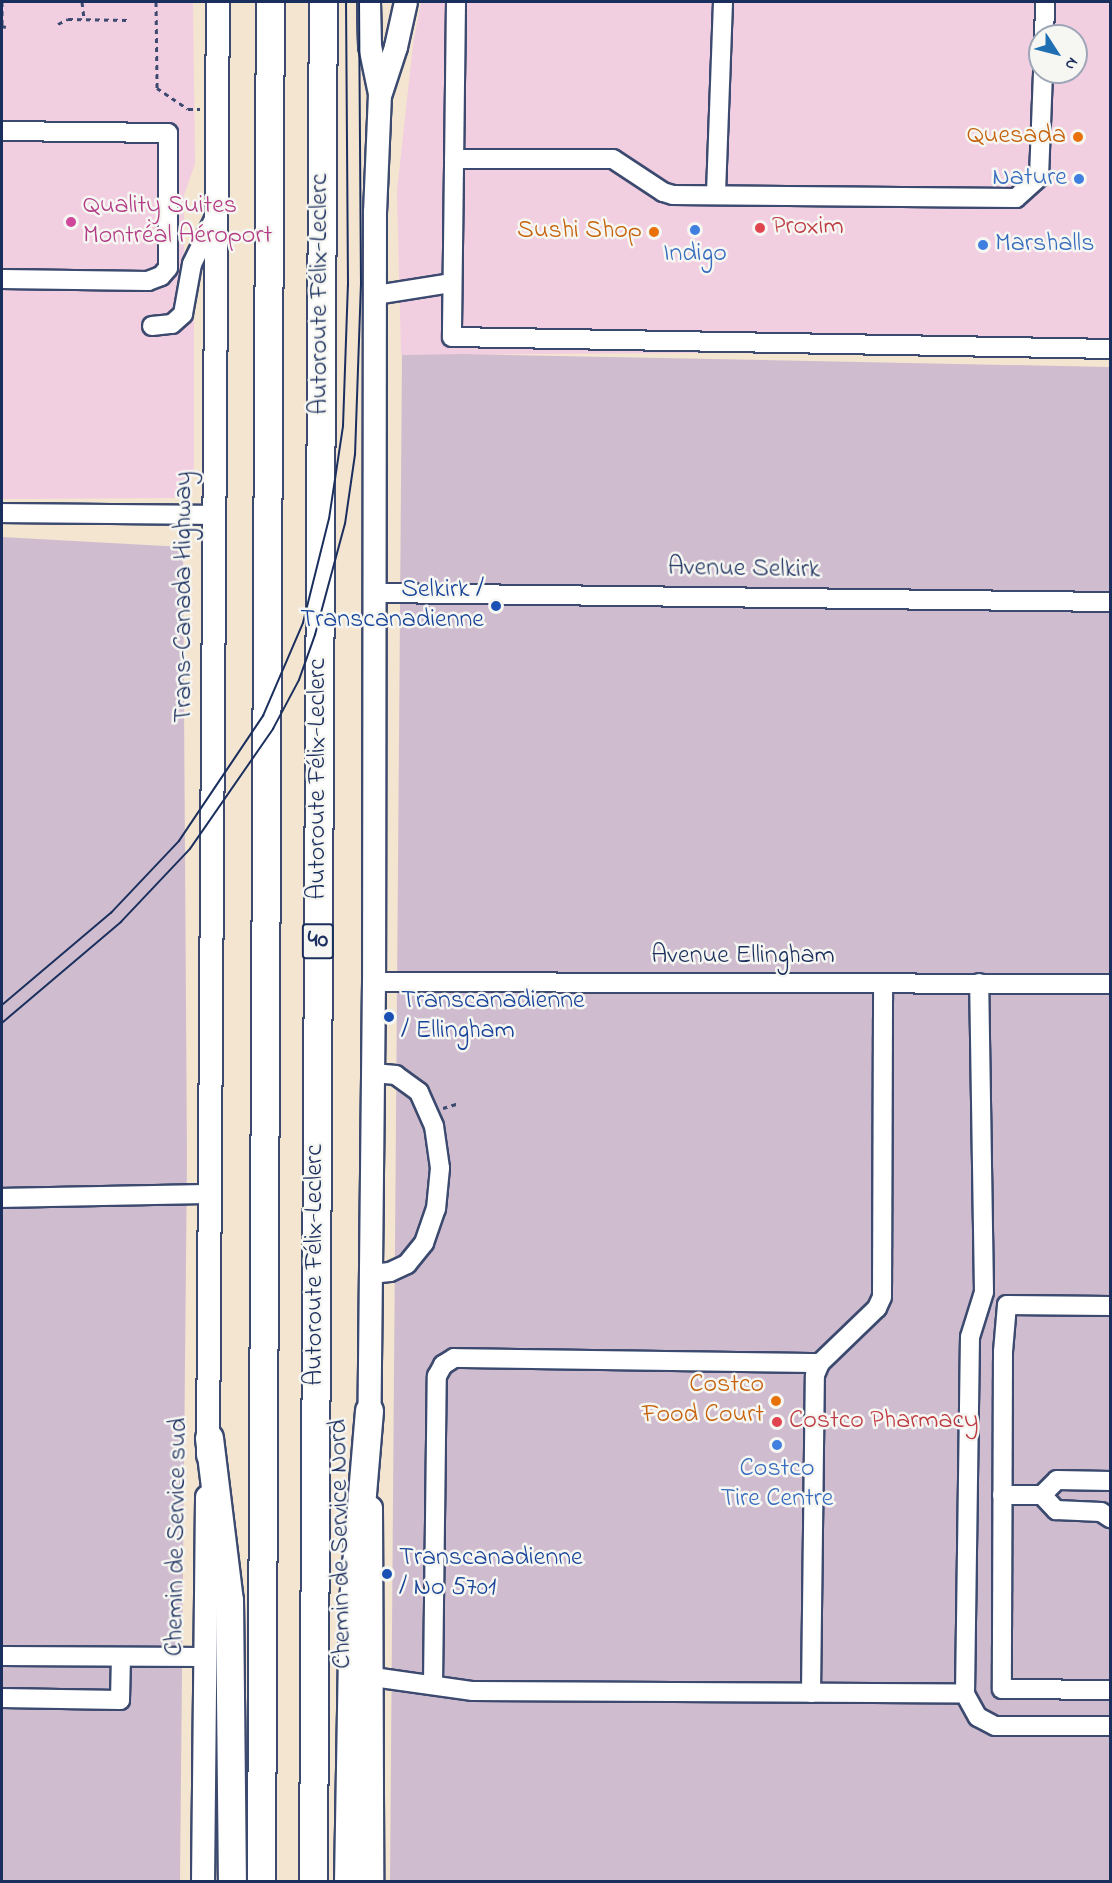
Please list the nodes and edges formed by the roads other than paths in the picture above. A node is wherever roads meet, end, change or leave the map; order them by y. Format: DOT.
graph roads {
  1 [pos="217,2"];
  2 [pos="270,2"];
  3 [pos="323,2"];
  4 [pos="369,2"];
  5 [pos="406,2"];
  6 [pos="456,2"];
  7 [pos="723,2"];
  8 [pos="1045,2"];
  9 [pos="1044,24"];
  10 [pos="1043,84"];
  11 [pos="381,94"];
  12 [pos="2,131"];
  13 [pos="454,159"];
  14 [pos="716,193"];
  15 [pos="215,217"];
  16 [pos="168,268"];
  17 [pos="191,268"];
  18 [pos="2,279"];
  19 [pos="452,283"];
  20 [pos="375,295"];
  21 [pos="152,326"];
  22 [pos="1110,349"];
  23 [pos="2,513"];
  24 [pos="214,515"];
  25 [pos="376,593"];
  26 [pos="1110,602"];
  27 [pos="374,982"];
  28 [pos="883,983"];
  29 [pos="979,983"];
  30 [pos="1110,984"];
  31 [pos="373,1073"];
  32 [pos="210,1194"];
  33 [pos="2,1198"];
  34 [pos="371,1274"];
  35 [pos="1110,1306"];
  36 [pos="820,1364"];
  37 [pos="369,1411"];
  38 [pos="209,1438"];
  39 [pos="1110,1481"];
  40 [pos="1002,1495"];
  41 [pos="1042,1495"];
  42 [pos="1110,1518"];
  43 [pos="2,1656"];
  44 [pos="121,1657"];
  45 [pos="204,1657"];
  46 [pos="373,1677"];
  47 [pos="433,1684"];
  48 [pos="1110,1690"];
  49 [pos="811,1693"];
  50 [pos="965,1694"];
  51 [pos="2,1698"];
  52 [pos="1110,1726"];
  53 [pos="203,1881"];
  54 [pos="232,1881"];
  55 [pos="261,1881"];
  56 [pos="313,1881"];
  57 [pos="348,1881"];
  58 [pos="372,1881"];
  1 -- 15 [label="main road, Trans-Canada Highway"];
  2 -- 55 [label="highway, Autoroute Félix-Leclerc / 40"];
  3 -- 56 [label="highway, Autoroute Félix-Leclerc / 40"];
  4 -- 11 [label="main road"];
  5 -- 11 [label="main road"];
  6 -- 13 [label="street"];
  7 -- 14 [label="street"];
  8 -- 9 [label="street"];
  10 -- 14 [label="street"];
  11 -- 20 [label="main road"];
  12 -- 16 [label="street"];
  13 -- 14 [label="street"];
  13 -- 19 [label="street"];
  15 -- 17 [label="street"];
  15 -- 24 [label="main road, Trans-Canada Highway"];
  16 -- 17 [label="street"];
  16 -- 18 [label="street"];
  17 -- 21 [label="street"];
  19 -- 20 [label="street"];
  19 -- 22 [label="street"];
  20 -- 25 [label="main road"];
  23 -- 24 [label="street"];
  24 -- 32 [label="main road, Trans-Canada Highway"];
  25 -- 26 [label="street, Avenue Selkirk"];
  25 -- 27 [label="main road, Chemin de Service Nord"];
  27 -- 28 [label="street, Avenue Ellingham"];
  27 -- 31 [label="main road, Chemin de Service Nord"];
  28 -- 29 [label="street, Avenue Ellingham"];
  28 -- 36 [label="street"];
  29 -- 30 [label="street, Avenue Ellingham"];
  29 -- 50 [label="street"];
  31 -- 34 [label="main road, Chemin de Service Nord"];
  31 -- 34 [label="street"];
  32 -- 33 [label="street"];
  32 -- 38 [label="main road, Chemin de Service sud"];
  34 -- 37 [label="main road, Chemin de Service Nord"];
  35 -- 40 [label="street"];
  36 -- 47 [label="street"];
  36 -- 49 [label="street"];
  37 -- 46 [label="main road, Chemin de Service Nord"];
  37 -- 57 [label="highway"];
  38 -- 45 [label="main road, Chemin de Service sud"];
  38 -- 54 [label="highway"];
  39 -- 41 [label="street"];
  40 -- 41 [label="street"];
  40 -- 48 [label="street"];
  41 -- 42 [label="street"];
  43 -- 44 [label="street"];
  44 -- 45 [label="street"];
  44 -- 51 [label="street"];
  45 -- 53 [label="main road, Chemin de Service sud"];
  46 -- 47 [label="street"];
  46 -- 58 [label="main road, Chemin de Service Nord"];
  47 -- 49 [label="street"];
  49 -- 50 [label="street"];
  50 -- 52 [label="street"];
}
